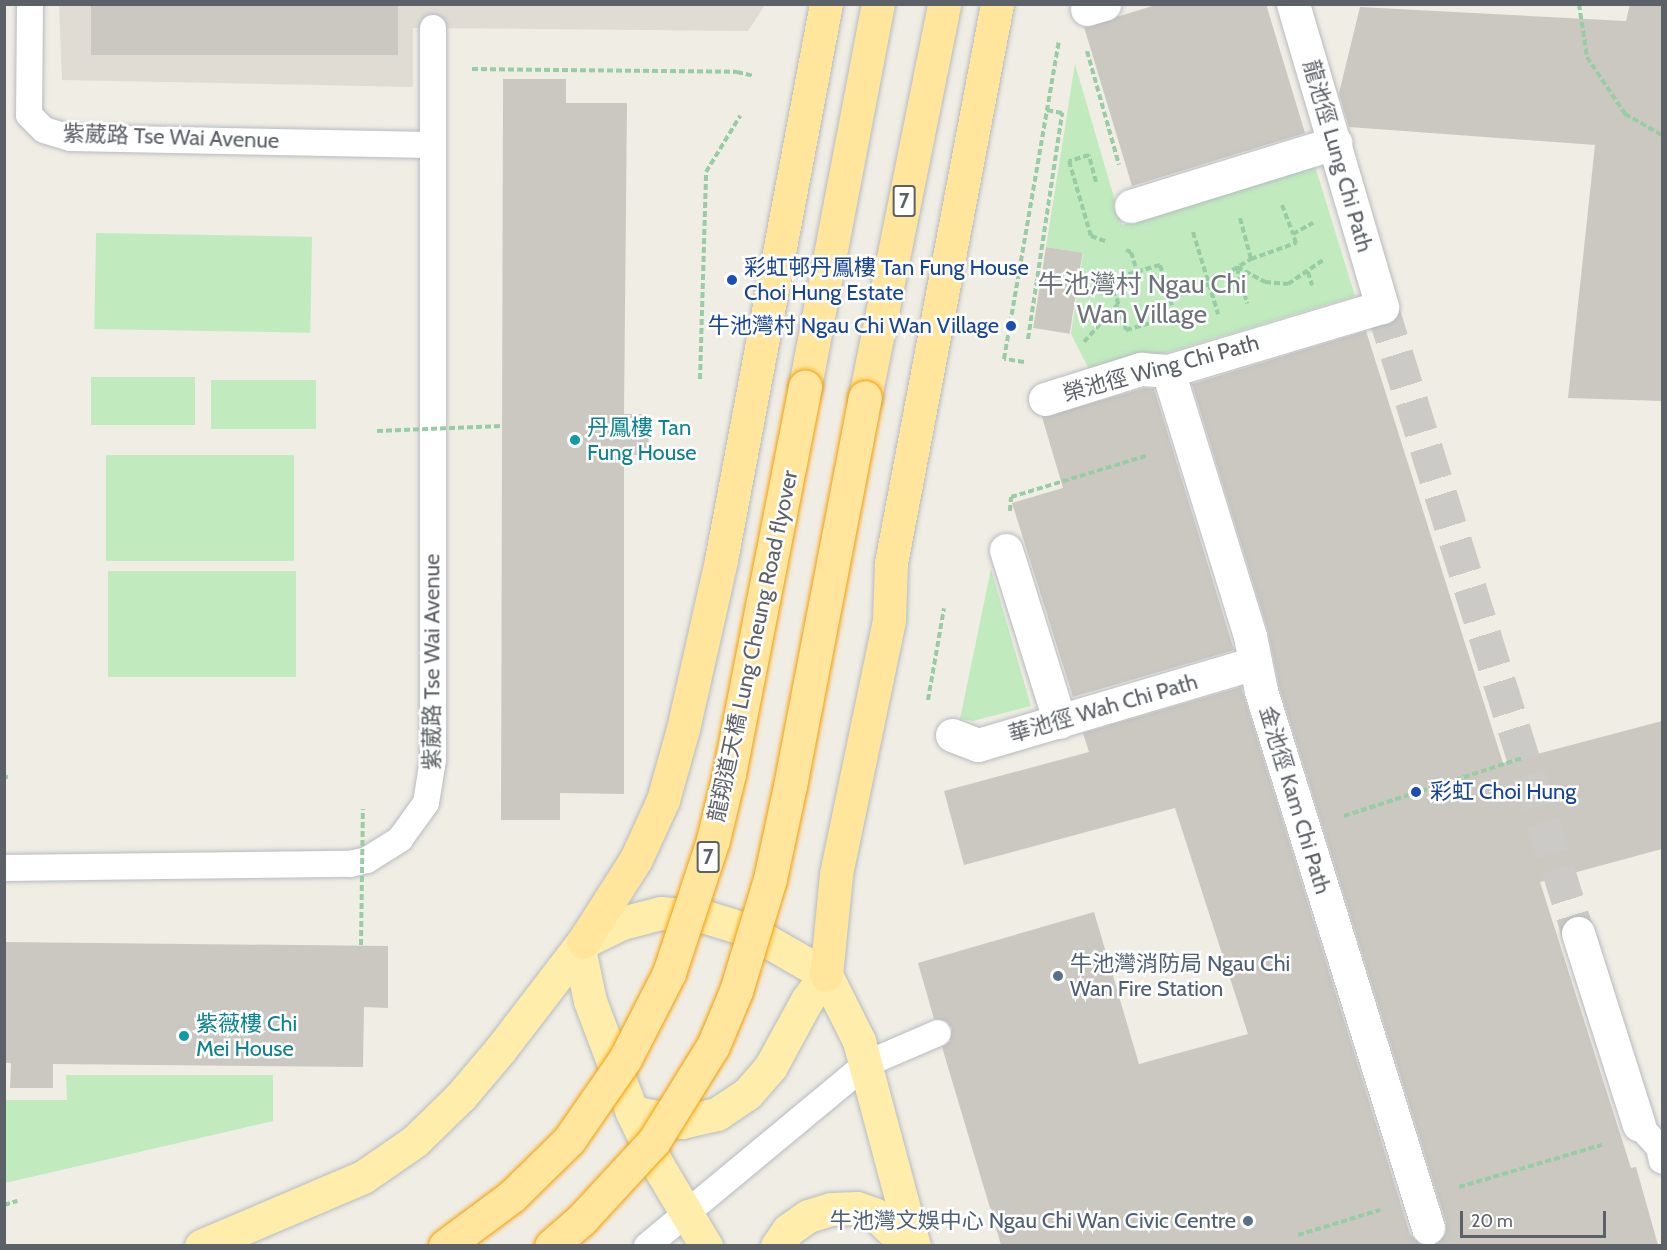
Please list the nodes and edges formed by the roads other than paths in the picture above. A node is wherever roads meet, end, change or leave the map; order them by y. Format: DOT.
graph roads {
  1 [pos="30,4"];
  2 [pos="826,4"];
  3 [pos="878,4"];
  4 [pos="944,4"];
  5 [pos="997,4"];
  6 [pos="1293,4"];
  7 [pos="433,28"];
  8 [pos="1335,143"];
  9 [pos="430,145"];
  10 [pos="1131,206"];
  11 [pos="1382,307"];
  12 [pos="1168,371"];
  13 [pos="1045,399"];
  14 [pos="1006,550"];
  15 [pos="1255,663"];
  16 [pos="1060,722"];
  17 [pos="952,735"];
  18 [pos="4,868"];
  19 [pos="1578,933"];
  20 [pos="581,945"];
  21 [pos="826,975"];
  22 [pos="938,1033"];
  23 [pos="866,1064"];
  24 [pos="632,1112"];
  25 [pos="1639,1125"];
  26 [pos="1662,1161"];
  27 [pos="1424,1213"];
  28 [pos="686,1216"];
  29 [pos="201,1245"];
  30 [pos="445,1245"];
  31 [pos="551,1245"];
  32 [pos="647,1245"];
  33 [pos="706,1245"];
  34 [pos="777,1245"];
  35 [pos="908,1245"];
  36 [pos="914,1245"];
  1 -- 9 [label="lane, 紫葳路 Tse Wai Avenue"];
  2 -- 20 [label="highway"];
  3 -- 30 [label="highway, 龍翔道天橋 Lung Cheung Road flyover / 7, bridge"];
  4 -- 31 [label="highway, 7, bridge"];
  5 -- 21 [label="highway"];
  6 -- 8 [label="street, 龍池徑 Lung Chi Path"];
  7 -- 9 [label="lane, 紫葳路 Tse Wai Avenue"];
  8 -- 10 [label="street"];
  8 -- 11 [label="street, 龍池徑 Lung Chi Path"];
  9 -- 18 [label="lane, 紫葳路 Tse Wai Avenue"];
  11 -- 12 [label="street, 榮池徑 Wing Chi Path"];
  12 -- 13 [label="street, 榮池徑 Wing Chi Path"];
  12 -- 15 [label="street, 金池徑 Kam Chi Path"];
  14 -- 16 [label="street"];
  15 -- 16 [label="street, 華池徑 Wah Chi Path"];
  15 -- 27 [label="street, 金池徑 Kam Chi Path"];
  16 -- 17 [label="street, 華池徑 Wah Chi Path"];
  19 -- 25 [label="street"];
  20 -- 21 [label="main road"];
  20 -- 24 [label="main road"];
  20 -- 29 [label="main road"];
  21 -- 23 [label="main road"];
  21 -- 24 [label="main road"];
  22 -- 23 [label="lane"];
  23 -- 28 [label="lane"];
  23 -- 36 [label="main road"];
  24 -- 28 [label="main road"];
  25 -- 26 [label="lane"];
  28 -- 32 [label="lane"];
  28 -- 33 [label="main road"];
  34 -- 35 [label="main road"];
}
